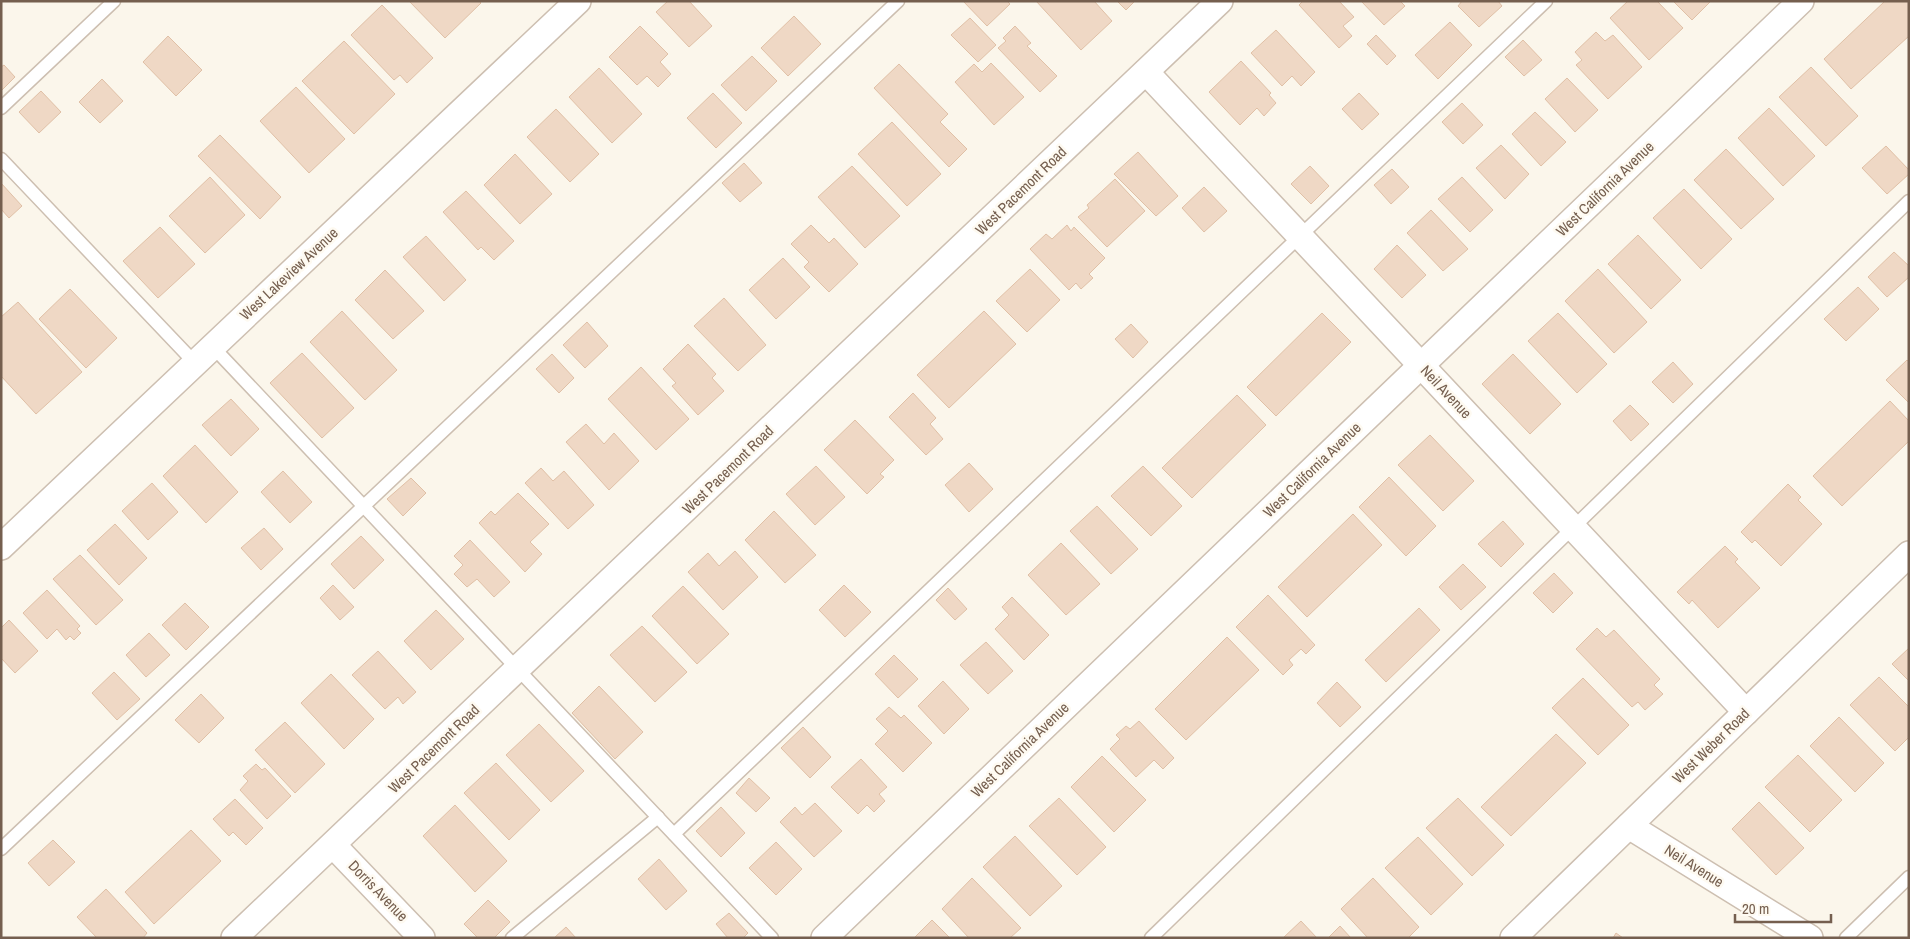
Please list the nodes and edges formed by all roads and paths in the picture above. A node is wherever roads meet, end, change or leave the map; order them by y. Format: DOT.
graph roads {
  1 [pos="114,1"];
  2 [pos="578,1"];
  3 [pos="898,1"];
  4 [pos="1220,1"];
  5 [pos="1546,1"];
  6 [pos="1801,1"];
  7 [pos="1146,72"];
  8 [pos="1,108"];
  9 [pos="1,159"];
  10 [pos="1909,202"];
  11 [pos="1300,236"];
  12 [pos="204,355"];
  13 [pos="1421,366"];
  14 [pos="364,506"];
  15 [pos="1573,528"];
  16 [pos="1,547"];
  17 [pos="1909,554"];
  18 [pos="518,670"];
  19 [pos="1746,712"];
  20 [pos="658,817"];
  21 [pos="1629,826"];
  22 [pos="674,834"];
  23 [pos="333,845"];
  24 [pos="1,849"];
  25 [pos="1909,877"];
  26 [pos="234,938"];
  27 [pos="422,938"];
  28 [pos="512,938"];
  29 [pos="772,938"];
  30 [pos="824,938"];
  31 [pos="1150,938"];
  32 [pos="1513,938"];
  33 [pos="1810,938"];
  34 [pos="1846,938"];
  1 -- 8 [label="lane"];
  2 -- 12 [label="street, West Lakeview Avenue"];
  3 -- 14 [label="lane"];
  4 -- 7 [label="street, West Pacemont Road"];
  5 -- 11 [label="lane"];
  6 -- 13 [label="street, West California Avenue"];
  7 -- 11 [label="street, Neil Avenue"];
  7 -- 18 [label="street, West Pacemont Road"];
  9 -- 12 [label="lane"];
  10 -- 15 [label="lane"];
  11 -- 13 [label="street, Neil Avenue"];
  11 -- 22 [label="lane"];
  12 -- 14 [label="lane"];
  12 -- 16 [label="street, West Lakeview Avenue"];
  13 -- 15 [label="street, Neil Avenue"];
  13 -- 30 [label="street, West California Avenue"];
  14 -- 18 [label="lane"];
  14 -- 24 [label="lane"];
  15 -- 19 [label="street, Neil Avenue"];
  15 -- 31 [label="lane"];
  17 -- 19 [label="street, West Weber Road"];
  18 -- 20 [label="lane"];
  18 -- 23 [label="street, West Pacemont Road"];
  19 -- 21 [label="street, West Weber Road"];
  20 -- 22 [label="lane"];
  20 -- 28 [label="lane"];
  21 -- 32 [label="street, West Weber Road"];
  21 -- 33 [label="street, Neil Avenue"];
  22 -- 29 [label="lane"];
  23 -- 26 [label="street, West Pacemont Road"];
  23 -- 27 [label="street, Dorris Avenue"];
  25 -- 34 [label="lane"];
}
